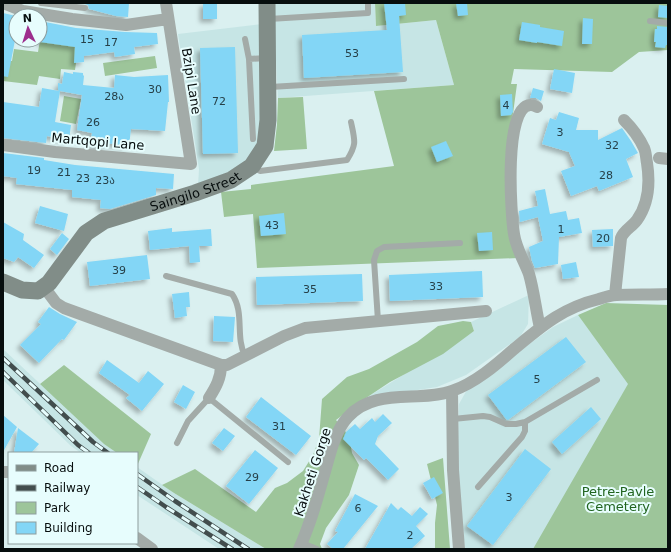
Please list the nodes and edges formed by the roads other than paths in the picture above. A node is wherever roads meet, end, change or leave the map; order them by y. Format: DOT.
graph roads {
  1 [pos="3,3"];
  2 [pos="41,3"];
  3 [pos="166,3"];
  4 [pos="368,3"];
  5 [pos="86,8"];
  6 [pos="267,11"];
  7 [pos="168,19"];
  8 [pos="650,22"];
  9 [pos="668,23"];
  10 [pos="245,39"];
  11 [pos="268,58"];
  12 [pos="249,59"];
  13 [pos="404,78"];
  14 [pos="268,87"];
  15 [pos="536,107"];
  16 [pos="624,120"];
  17 [pos="351,122"];
  18 [pos="253,139"];
  19 [pos="3,145"];
  20 [pos="191,164"];
  21 [pos="252,166"];
  22 [pos="460,243"];
  23 [pos="166,276"];
  24 [pos="3,282"];
  25 [pos="44,287"];
  26 [pos="668,294"];
  27 [pos="615,295"];
  28 [pos="486,311"];
  29 [pos="378,321"];
  30 [pos="540,328"];
  31 [pos="245,356"];
  32 [pos="221,365"];
  33 [pos="597,380"];
  34 [pos="452,391"];
  35 [pos="209,398"];
  36 [pos="453,419"];
  37 [pos="525,422"];
  38 [pos="177,443"];
  39 [pos="288,462"];
  40 [pos="478,487"];
  41 [pos="138,539"];
  42 [pos="300,546"];
  43 [pos="152,549"];
  44 [pos="316,549"];
  45 [pos="459,549"];
  1 -- 7 [label="street"];
  2 -- 5 [label="lane"];
  3 -- 7 [label="street, Bzipi Lane"];
  4 -- 6 [label="lane"];
  6 -- 11 [label="street, Saingilo Street"];
  7 -- 20 [label="street, Bzipi Lane"];
  8 -- 9 [label="lane"];
  10 -- 12 [label="lane"];
  11 -- 12 [label="lane"];
  11 -- 14 [label="street, Saingilo Street"];
  12 -- 18 [label="lane"];
  13 -- 14 [label="lane"];
  14 -- 21 [label="street, Saingilo Street"];
  15 -- 30 [label="street"];
  16 -- 27 [label="street"];
  17 -- 21 [label="lane"];
  19 -- 20 [label="street, Martqopi Lane"];
  21 -- 25 [label="street, Saingilo Street"];
  22 -- 29 [label="lane"];
  23 -- 31 [label="lane"];
  24 -- 25 [label="street"];
  25 -- 32 [label="street"];
  26 -- 27 [label="street, Kakheti Gorge"];
  27 -- 30 [label="street, Kakheti Gorge"];
  28 -- 29 [label="street"];
  29 -- 31 [label="street"];
  30 -- 34 [label="street, Kakheti Gorge"];
  31 -- 32 [label="street"];
  32 -- 35 [label="street"];
  33 -- 37 [label="lane"];
  34 -- 36 [label="street"];
  34 -- 42 [label="street, Kakheti Gorge"];
  35 -- 38 [label="lane"];
  35 -- 39 [label="lane"];
  36 -- 37 [label="lane"];
  36 -- 45 [label="street"];
  37 -- 40 [label="lane"];
  41 -- 43 [label="street"];
  42 -- 44 [label="lane"];
}
